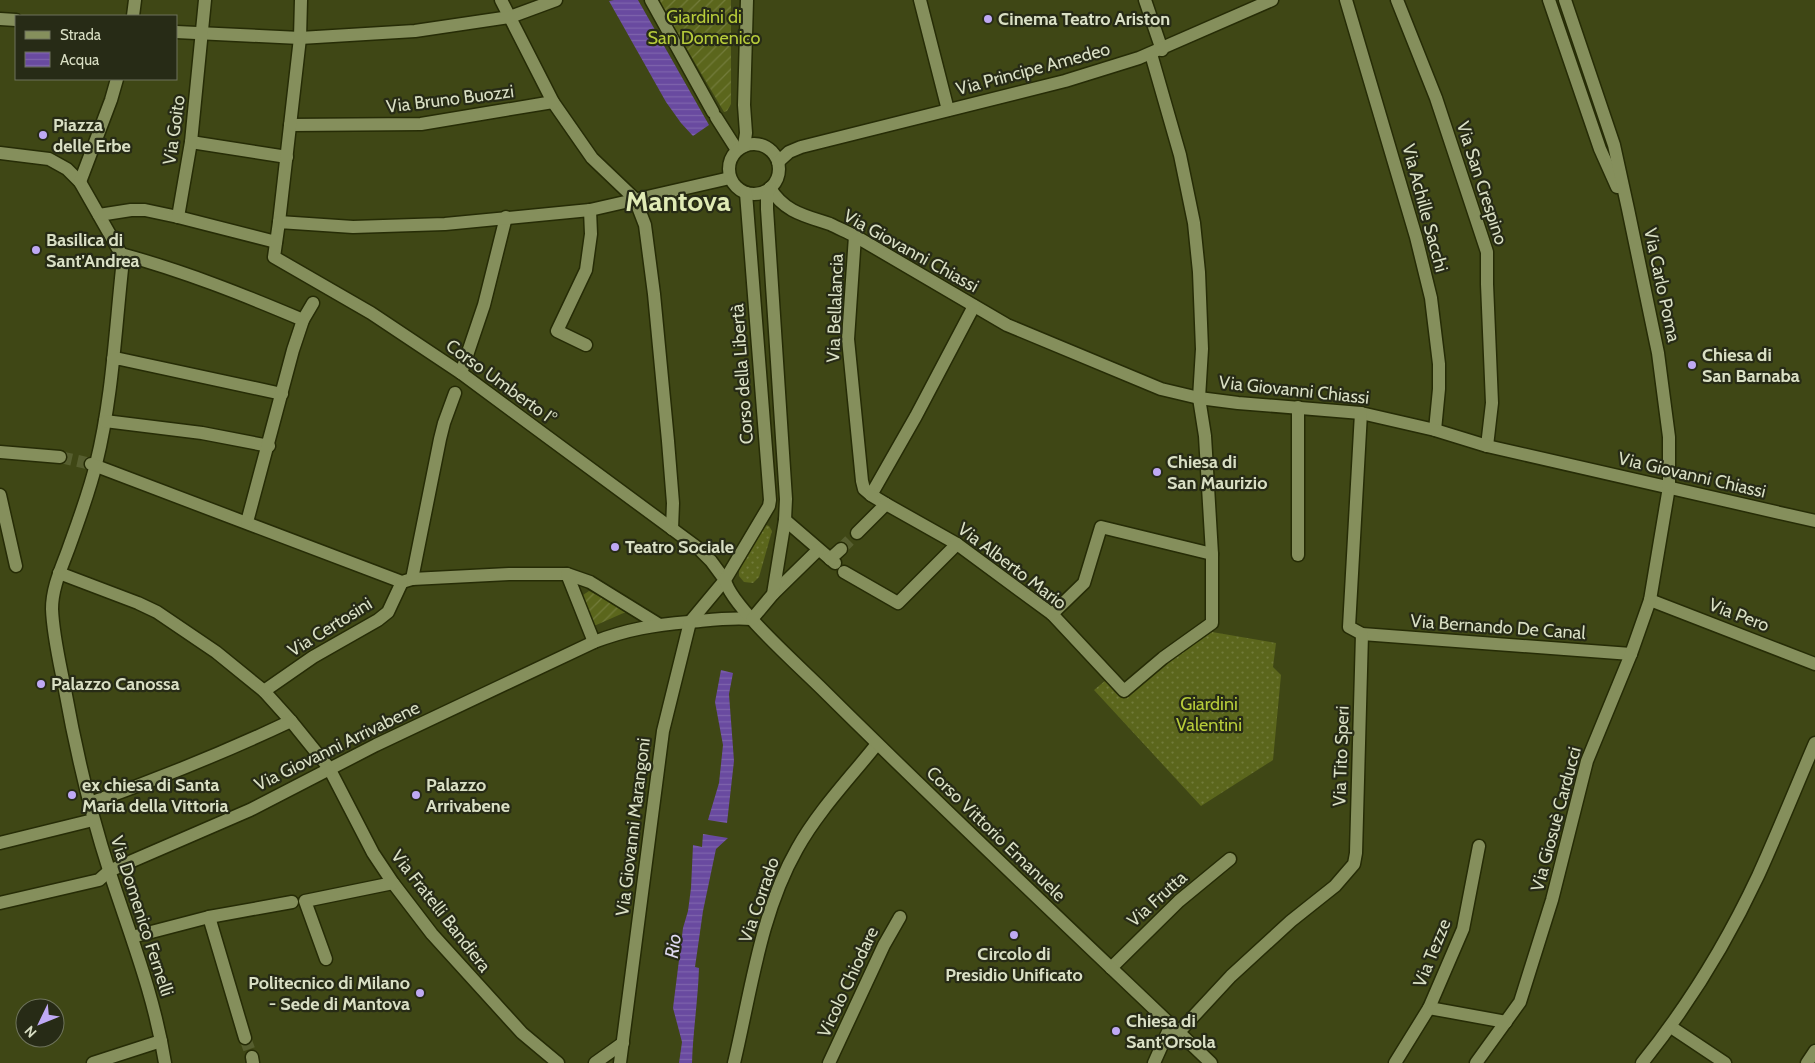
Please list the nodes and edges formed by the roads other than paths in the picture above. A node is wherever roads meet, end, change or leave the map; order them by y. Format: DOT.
graph roads {
  1 [pos="135,0"];
  2 [pos="205,0"];
  3 [pos="302,0"];
  4 [pos="501,0"];
  5 [pos="556,0"];
  6 [pos="651,0"];
  7 [pos="747,0"];
  8 [pos="920,0"];
  9 [pos="1145,0"];
  10 [pos="1272,0"];
  11 [pos="1346,0"];
  12 [pos="1397,0"];
  13 [pos="1549,0"];
  14 [pos="1565,0"];
  15 [pos="133,15"];
  16 [pos="510,17"];
  17 [pos="0,19"];
  18 [pos="15,20"];
  19 [pos="178,32"];
  20 [pos="202,33"];
  21 [pos="300,38"];
  22 [pos="1157,52"];
  23 [pos="117,81"];
  24 [pos="553,102"];
  25 [pos="948,110"];
  26 [pos="290,126"];
  27 [pos="191,142"];
  28 [pos="740,148"];
  29 [pos="0,154"];
  30 [pos="287,157"];
  31 [pos="778,162"];
  32 [pos="730,178"];
  33 [pos="80,182"];
  34 [pos="770,188"];
  35 [pos="746,193"];
  36 [pos="635,199"];
  37 [pos="1628,209"];
  38 [pos="590,210"];
  39 [pos="179,211"];
  40 [pos="99,215"];
  41 [pos="506,217"];
  42 [pos="282,222"];
  43 [pos="855,236"];
  44 [pos="276,242"];
  45 [pos="121,254"];
  46 [pos="314,303"];
  47 [pos="974,306"];
  48 [pos="303,320"];
  49 [pos="586,344"];
  50 [pos="113,359"];
  51 [pos="461,373"];
  52 [pos="455,393"];
  53 [pos="282,394"];
  54 [pos="1199,398"];
  55 [pos="1298,407"];
  56 [pos="1362,413"];
  57 [pos="105,421"];
  58 [pos="1435,430"];
  59 [pos="269,446"];
  60 [pos="1488,446"];
  61 [pos="0,452"];
  62 [pos="60,457"];
  63 [pos="94,464"];
  64 [pos="1669,487"];
  65 [pos="871,494"];
  66 [pos="0,495"];
  67 [pos="886,504"];
  68 [pos="766,511"];
  69 [pos="785,520"];
  70 [pos="1815,521"];
  71 [pos="247,522"];
  72 [pos="672,528"];
  73 [pos="857,533"];
  74 [pos="957,544"];
  75 [pos="841,549"];
  76 [pos="818,550"];
  77 [pos="1212,554"];
  78 [pos="1298,555"];
  79 [pos="836,564"];
  80 [pos="16,566"];
  81 [pos="59,573"];
  82 [pos="567,574"];
  83 [pos="407,580"];
  84 [pos="725,580"];
  85 [pos="773,594"];
  86 [pos="1650,600"];
  87 [pos="1052,614"];
  88 [pos="690,622"];
  89 [pos="756,623"];
  90 [pos="658,624"];
  91 [pos="1362,634"];
  92 [pos="594,642"];
  93 [pos="1631,654"];
  94 [pos="1815,664"];
  95 [pos="264,691"];
  96 [pos="291,721"];
  97 [pos="1815,743"];
  98 [pos="877,744"];
  99 [pos="329,768"];
  100 [pos="90,803"];
  101 [pos="93,820"];
  102 [pos="0,843"];
  103 [pos="1479,846"];
  104 [pos="1230,859"];
  105 [pos="109,871"];
  106 [pos="393,883"];
  107 [pos="292,902"];
  108 [pos="0,903"];
  109 [pos="209,917"];
  110 [pos="900,917"];
  111 [pos="132,937"];
  112 [pos="326,959"];
  113 [pos="1111,968"];
  114 [pos="1429,1008"];
  115 [pos="1506,1022"];
  116 [pos="1670,1027"];
  117 [pos="1175,1028"];
  118 [pos="245,1038"];
  119 [pos="161,1041"];
  120 [pos="623,1041"];
  121 [pos="1815,1051"];
  122 [pos="93,1063"];
  123 [pos="165,1063"];
  124 [pos="558,1063"];
  125 [pos="595,1063"];
  126 [pos="620,1063"];
  127 [pos="734,1063"];
  128 [pos="829,1063"];
  129 [pos="1154,1063"];
  130 [pos="1211,1063"];
  131 [pos="1395,1063"];
  132 [pos="1476,1063"];
  133 [pos="1642,1063"];
  134 [pos="1725,1063"];
  135 [pos="1808,1063"];
  1 -- 15 [label="street"];
  2 -- 20 [label="street, Via Goito"];
  3 -- 21 [label="street"];
  4 -- 16 [label="street"];
  5 -- 16 [label="street"];
  6 -- 28 [label="street"];
  7 -- 28 [label="street"];
  8 -- 25 [label="street"];
  9 -- 22 [label="street"];
  10 -- 22 [label="street, Via Principe Amedeo"];
  11 -- 58 [label="street, Via Achille Sacchi"];
  12 -- 60 [label="street, Via San Crespino"];
  13 -- 37 [label="street, Via Carlo Poma"];
  14 -- 37 [label="street, Via Carlo Poma"];
  16 -- 21 [label="street"];
  16 -- 24 [label="street"];
  17 -- 18 [label="street"];
  19 -- 20 [label="street"];
  20 -- 21 [label="street"];
  20 -- 27 [label="street, Via Goito"];
  21 -- 26 [label="street"];
  22 -- 25 [label="street, Via Principe Amedeo"];
  22 -- 54 [label="street"];
  23 -- 33 [label="street"];
  24 -- 26 [label="street, Via Bruno Buozzi"];
  24 -- 36 [label="street"];
  25 -- 31 [label="street, Via Principe Amedeo"];
  26 -- 30 [label="street"];
  27 -- 30 [label="street"];
  27 -- 39 [label="street, Via Goito"];
  28 -- 31 [label="street"];
  28 -- 32 [label="street"];
  29 -- 33 [label="street"];
  30 -- 42 [label="street"];
  31 -- 34 [label="street"];
  32 -- 35 [label="street"];
  32 -- 36 [label="street"];
  33 -- 40 [label="street"];
  34 -- 35 [label="street"];
  34 -- 43 [label="street, Via Giovanni Chiassi"];
  34 -- 69 [label="street, Corso della Libertà"];
  35 -- 68 [label="street, Corso della Libertà"];
  36 -- 38 [label="street"];
  36 -- 72 [label="street"];
  37 -- 64 [label="street, Via Carlo Poma"];
  38 -- 41 [label="street"];
  38 -- 49 [label="street"];
  39 -- 40 [label="street"];
  39 -- 44 [label="street"];
  40 -- 45 [label="street"];
  41 -- 42 [label="street"];
  41 -- 51 [label="street"];
  42 -- 44 [label="street"];
  43 -- 47 [label="street, Via Giovanni Chiassi"];
  43 -- 65 [label="street, Via Bellalancia"];
  44 -- 51 [label="street, Corso Umberto I°"];
  45 -- 48 [label="street"];
  45 -- 50 [label="street, Via Domenico Fernelli"];
  46 -- 48 [label="street"];
  47 -- 54 [label="street, Via Giovanni Chiassi"];
  47 -- 65 [label="street"];
  48 -- 53 [label="street"];
  50 -- 53 [label="street"];
  50 -- 57 [label="street, Via Domenico Fernelli"];
  51 -- 72 [label="street, Corso Umberto I°"];
  52 -- 83 [label="street, Via Certosini"];
  53 -- 59 [label="street"];
  54 -- 55 [label="street, Via Giovanni Chiassi"];
  54 -- 77 [label="street"];
  55 -- 56 [label="street, Via Giovanni Chiassi"];
  55 -- 78 [label="street"];
  56 -- 58 [label="street, Via Giovanni Chiassi"];
  56 -- 91 [label="street"];
  57 -- 59 [label="street"];
  57 -- 63 [label="street, Via Domenico Fernelli"];
  58 -- 60 [label="street, Via Giovanni Chiassi"];
  59 -- 71 [label="street"];
  60 -- 64 [label="street, Via Giovanni Chiassi"];
  61 -- 62 [label="street"];
  63 -- 71 [label="street"];
  63 -- 81 [label="street, Via Domenico Fernelli"];
  64 -- 70 [label="street, Via Giovanni Chiassi"];
  64 -- 86 [label="street, Via Giosuè Carducci"];
  65 -- 67 [label="street, Via Alberto Mario"];
  66 -- 80 [label="street"];
  67 -- 73 [label="street"];
  67 -- 74 [label="street, Via Alberto Mario"];
  68 -- 69 [label="street"];
  68 -- 84 [label="street"];
  69 -- 76 [label="street"];
  69 -- 85 [label="street, Corso della Libertà"];
  71 -- 83 [label="street"];
  72 -- 84 [label="street, Corso Umberto I°"];
  74 -- 79 [label="street"];
  74 -- 87 [label="street, Via Alberto Mario"];
  75 -- 79 [label="street"];
  76 -- 79 [label="street"];
  76 -- 85 [label="street"];
  77 -- 87 [label="street"];
  77 -- 87 [label="street, Via Alberto Mario"];
  81 -- 95 [label="street, Via Fratelli Bandiera"];
  81 -- 100 [label="street, Via Domenico Fernelli"];
  82 -- 83 [label="street"];
  82 -- 90 [label="street"];
  82 -- 92 [label="street"];
  83 -- 95 [label="street, Via Certosini"];
  84 -- 88 [label="street"];
  84 -- 89 [label="street, Corso Vittorio Emanuele"];
  85 -- 89 [label="street"];
  86 -- 93 [label="street, Via Giosuè Carducci"];
  86 -- 94 [label="street, Via Pero"];
  88 -- 89 [label="street, Via Giovanni Arrivabene"];
  88 -- 90 [label="street, Via Giovanni Arrivabene"];
  88 -- 120 [label="street, Via Giovanni Marangoni"];
  89 -- 98 [label="street, Corso Vittorio Emanuele"];
  90 -- 92 [label="street, Via Giovanni Arrivabene"];
  91 -- 93 [label="street, Via Bernando De Canal"];
  91 -- 117 [label="street, Via Tito Speri"];
  92 -- 99 [label="street, Via Giovanni Arrivabene"];
  93 -- 115 [label="street, Via Giosuè Carducci"];
  95 -- 96 [label="street, Via Fratelli Bandiera"];
  96 -- 99 [label="street, Via Fratelli Bandiera"];
  96 -- 100 [label="street"];
  97 -- 116 [label="street"];
  98 -- 113 [label="street, Corso Vittorio Emanuele"];
  98 -- 127 [label="street, Via Corrado"];
  99 -- 105 [label="street, Via Giovanni Arrivabene"];
  99 -- 106 [label="street, Via Fratelli Bandiera"];
  100 -- 101 [label="street, Via Domenico Fernelli"];
  101 -- 102 [label="street"];
  101 -- 105 [label="street, Via Domenico Fernelli"];
  103 -- 114 [label="street, Via Tezze"];
  104 -- 113 [label="street, Via Frutta"];
  105 -- 108 [label="street, Via Giovanni Arrivabene"];
  105 -- 111 [label="street, Via Domenico Fernelli"];
  106 -- 112 [label="street"];
  106 -- 124 [label="street, Via Fratelli Bandiera"];
  107 -- 109 [label="street"];
  109 -- 111 [label="street"];
  109 -- 118 [label="street"];
  110 -- 128 [label="street, Vicolo Chiodare"];
  111 -- 119 [label="street, Via Domenico Fernelli"];
  113 -- 117 [label="street, Corso Vittorio Emanuele"];
  114 -- 115 [label="street"];
  114 -- 131 [label="street, Via Tezze"];
  115 -- 132 [label="street, Via Giosuè Carducci"];
  116 -- 133 [label="street"];
  116 -- 134 [label="street"];
  117 -- 129 [label="street, Via Tito Speri"];
  117 -- 130 [label="street, Corso Vittorio Emanuele"];
  119 -- 122 [label="street"];
  119 -- 123 [label="street, Via Domenico Fernelli"];
  120 -- 125 [label="street"];
  120 -- 126 [label="street, Via Giovanni Marangoni"];
  121 -- 135 [label="street"];
}
